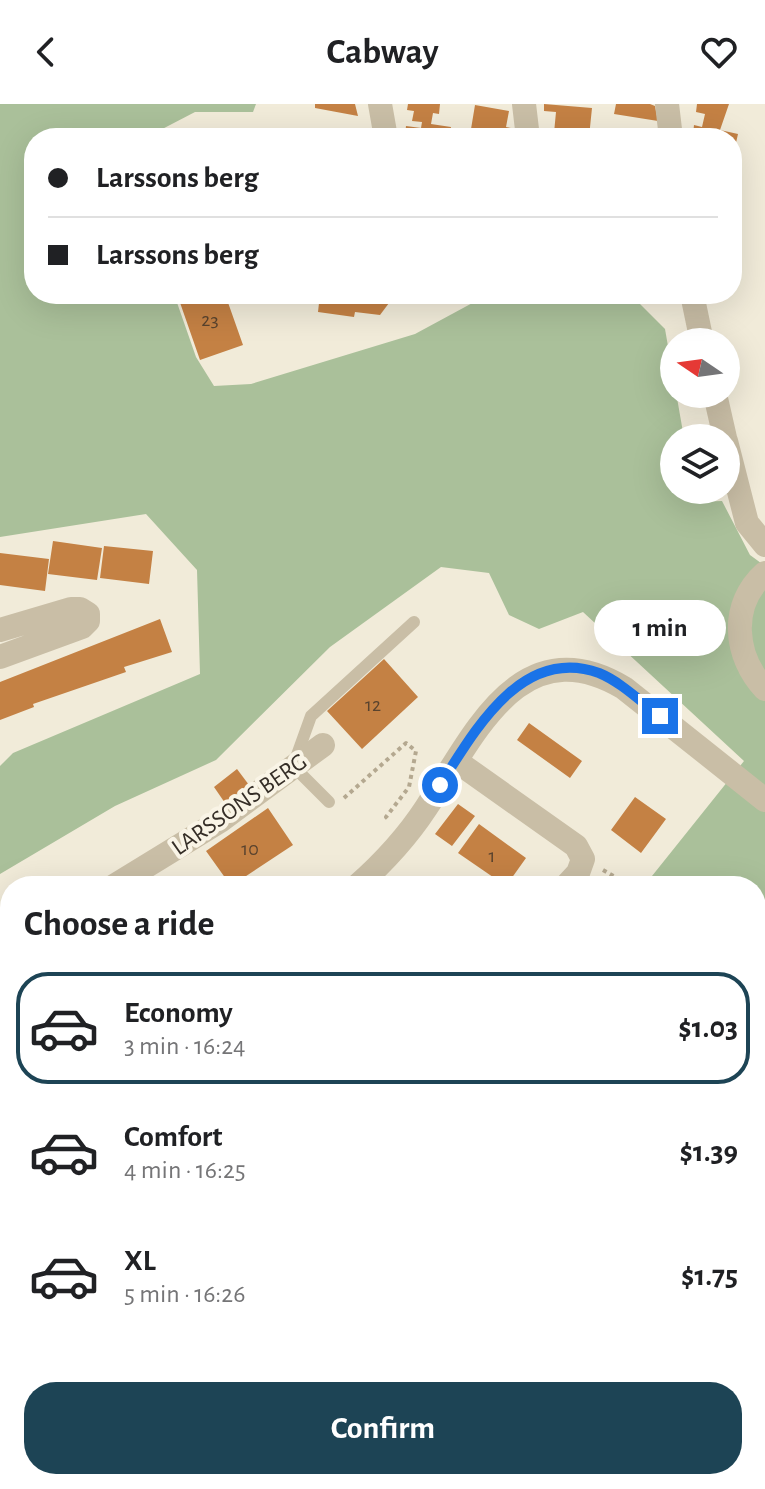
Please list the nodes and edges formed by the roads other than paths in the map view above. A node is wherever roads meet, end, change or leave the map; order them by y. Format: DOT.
graph roads {
  1 [pos="380,104"];
  2 [pos="524,104"];
  3 [pos="667,104"];
  4 [pos="384,128"];
  5 [pos="527,128"];
  6 [pos="670,128"];
  7 [pos="694,304"];
  8 [pos="699,328"];
  9 [pos="740,495"];
  10 [pos="762,536"];
  11 [pos="765,573"];
  12 [pos="414,622"];
  13 [pos="0,630"];
  14 [pos="0,657"];
  15 [pos="765,689"];
  16 [pos="323,745"];
  17 [pos="456,761"];
  18 [pos="293,766"];
  19 [pos="765,800"];
  20 [pos="329,802"];
  21 [pos="130,876"];
  22 [pos="367,876"];
  23 [pos="575,876"];
  1 -- 4 [label="street"];
  2 -- 5 [label="street"];
  3 -- 6 [label="street"];
  7 -- 8 [label="street"];
  9 -- 10 [label="street"];
  11 -- 15 [label="street"];
  12 -- 18 [label="lane"];
  13 -- 14 [label="street"];
  16 -- 18 [label="street, LARSSONS BERG"];
  17 -- 19 [label="street"];
  17 -- 22 [label="street"];
  17 -- 23 [label="street"];
  18 -- 20 [label="lane"];
  18 -- 21 [label="street, LARSSONS BERG"];
}
